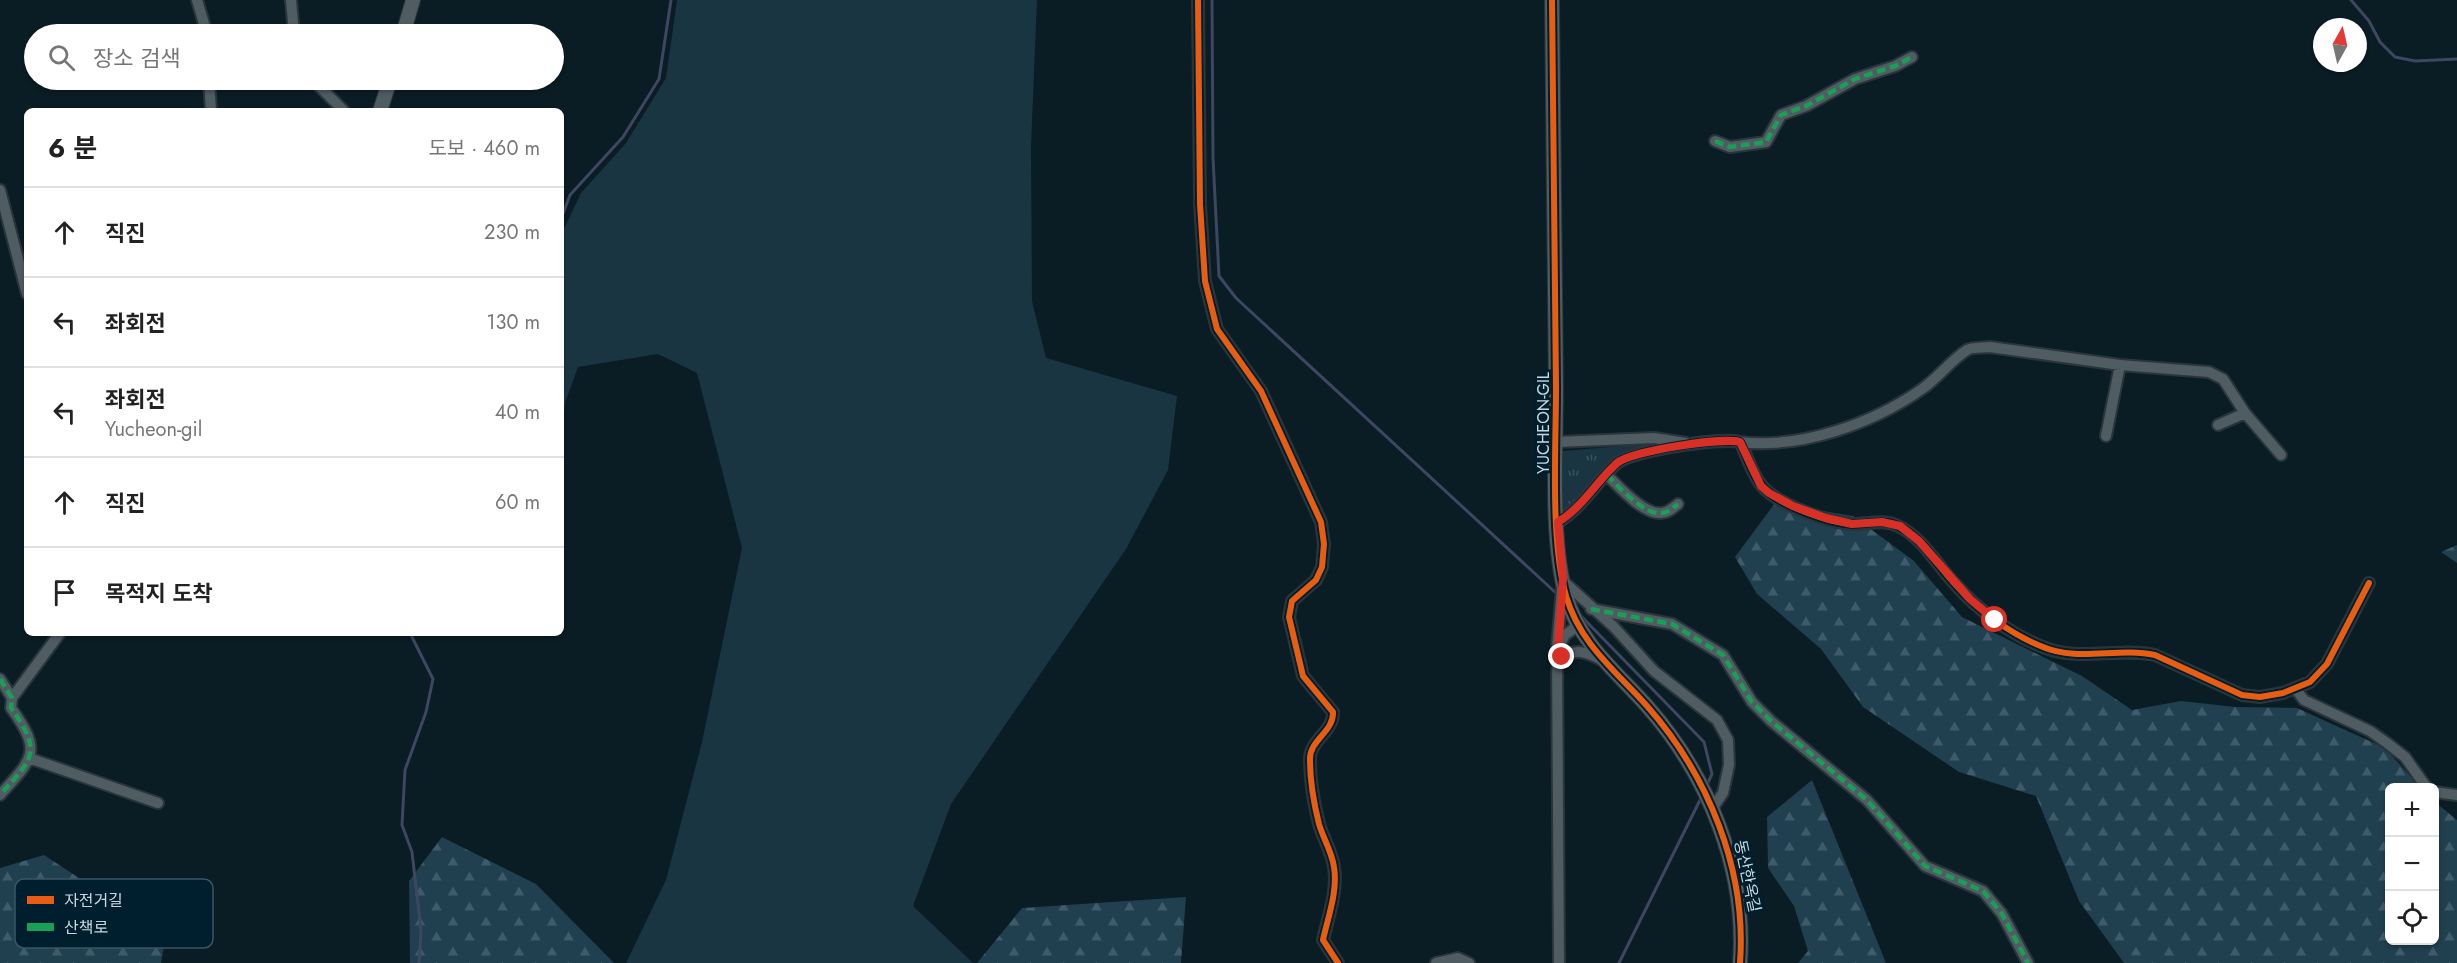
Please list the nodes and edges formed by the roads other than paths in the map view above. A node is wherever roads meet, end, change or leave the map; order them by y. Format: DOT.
graph roads {
  1 [pos="196,0"];
  2 [pos="291,0"];
  3 [pos="413,0"];
  4 [pos="1198,0"];
  5 [pos="1552,0"];
  6 [pos="204,24"];
  7 [pos="293,24"];
  8 [pos="406,24"];
  9 [pos="1912,57"];
  10 [pos="210,90"];
  11 [pos="321,90"];
  12 [pos="387,90"];
  13 [pos="211,108"];
  14 [pos="340,108"];
  15 [pos="381,108"];
  16 [pos="1715,141"];
  17 [pos="0,190"];
  18 [pos="24,282"];
  19 [pos="2120,365"];
  20 [pos="2245,412"];
  21 [pos="2218,425"];
  22 [pos="2106,436"];
  23 [pos="1556,442"];
  24 [pos="1740,442"];
  25 [pos="1696,445"];
  26 [pos="2281,455"];
  27 [pos="1607,475"];
  28 [pos="1678,504"];
  29 [pos="1558,522"];
  30 [pos="1563,580"];
  31 [pos="2368,583"];
  32 [pos="1591,609"];
  33 [pos="1579,625"];
  34 [pos="58,636"];
  35 [pos="1557,656"];
  36 [pos="1602,660"];
  37 [pos="0,678"];
  38 [pos="2295,688"];
  39 [pos="12,698"];
  40 [pos="29,758"];
  41 [pos="2423,783"];
  42 [pos="2439,793"];
  43 [pos="0,795"];
  44 [pos="2457,795"];
  45 [pos="159,803"];
  46 [pos="1709,804"];
  47 [pos="1338,963"];
  48 [pos="1436,963"];
  49 [pos="1469,963"];
  50 [pos="1559,963"];
  51 [pos="1740,963"];
  52 [pos="2028,963"];
  1 -- 6 [label="street"];
  2 -- 7 [label="street"];
  3 -- 8 [label="street"];
  4 -- 47 [label="street"];
  5 -- 23 [label="street, YUCHEON-GIL"];
  9 -- 16 [label="street"];
  10 -- 13 [label="street"];
  11 -- 14 [label="street"];
  12 -- 15 [label="street"];
  17 -- 18 [label="street"];
  19 -- 20 [label="street"];
  19 -- 22 [label="street"];
  19 -- 24 [label="street"];
  20 -- 21 [label="street"];
  20 -- 26 [label="street"];
  23 -- 25 [label="street"];
  23 -- 29 [label="street, YUCHEON-GIL"];
  24 -- 25 [label="street"];
  24 -- 38 [label="street"];
  25 -- 27 [label="street"];
  27 -- 28 [label="street"];
  27 -- 29 [label="street"];
  29 -- 30 [label="street, YUCHEON-GIL"];
  30 -- 32 [label="street"];
  30 -- 33 [label="street, YUCHEON-GIL"];
  30 -- 35 [label="street"];
  31 -- 38 [label="street"];
  32 -- 46 [label="street"];
  32 -- 52 [label="street"];
  33 -- 35 [label="street"];
  33 -- 36 [label="street, YUCHEON-GIL"];
  34 -- 39 [label="street"];
  35 -- 36 [label="street"];
  35 -- 50 [label="street"];
  36 -- 46 [label="street, YUCHEON-GIL"];
  37 -- 39 [label="street"];
  38 -- 41 [label="street"];
  39 -- 40 [label="street"];
  40 -- 43 [label="street"];
  40 -- 45 [label="street"];
  42 -- 44 [label="street"];
  46 -- 51 [label="street, 동산한옥길"];
  48 -- 49 [label="street"];
}
